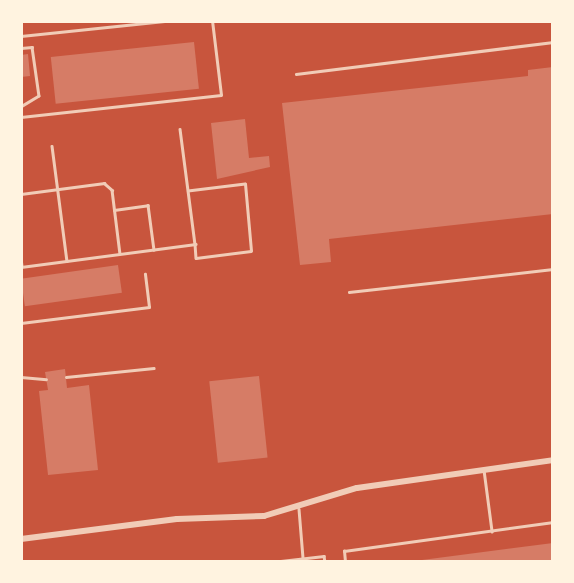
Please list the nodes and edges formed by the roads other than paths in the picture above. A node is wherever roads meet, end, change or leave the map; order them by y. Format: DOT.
graph roads {
  1 [pos="164,21"];
  2 [pos="212,21"];
  3 [pos="21,36"];
  4 [pos="553,42"];
  5 [pos="21,48"];
  6 [pos="296,74"];
  7 [pos="21,107"];
  8 [pos="21,117"];
  9 [pos="180,129"];
  10 [pos="52,146"];
  11 [pos="57,186"];
  12 [pos="188,191"];
  13 [pos="21,194"];
  14 [pos="114,210"];
  15 [pos="195,244"];
  16 [pos="154,250"];
  17 [pos="120,254"];
  18 [pos="21,258"];
  19 [pos="67,261"];
  20 [pos="22,266"];
  21 [pos="553,269"];
  22 [pos="145,274"];
  23 [pos="349,292"];
  24 [pos="21,323"];
  25 [pos="154,368"];
  26 [pos="21,377"];
  27 [pos="66,377"];
  28 [pos="47,379"];
  29 [pos="553,460"];
  30 [pos="484,470"];
  31 [pos="299,509"];
  32 [pos="553,522"];
  33 [pos="492,531"];
  34 [pos="21,539"];
  35 [pos="303,558"];
  36 [pos="272,562"];
  37 [pos="325,562"];
  38 [pos="345,562"];
  1 -- 3 [label="lane"];
  2 -- 8 [label="lane"];
  4 -- 6 [label="lane"];
  5 -- 7 [label="lane"];
  9 -- 12 [label="lane"];
  10 -- 11 [label="lane"];
  11 -- 13 [label="lane"];
  11 -- 14 [label="lane"];
  11 -- 19 [label="lane"];
  12 -- 15 [label="lane"];
  12 -- 15 [label="lane"];
  14 -- 16 [label="lane"];
  14 -- 17 [label="lane"];
  15 -- 16 [label="lane"];
  16 -- 17 [label="lane"];
  17 -- 19 [label="lane"];
  18 -- 20 [label="lane"];
  19 -- 20 [label="lane"];
  21 -- 23 [label="lane"];
  22 -- 24 [label="lane"];
  25 -- 27 [label="lane"];
  26 -- 28 [label="lane"];
  29 -- 30 [label="street"];
  30 -- 31 [label="street"];
  30 -- 33 [label="lane"];
  31 -- 34 [label="street"];
  31 -- 35 [label="lane"];
  32 -- 33 [label="lane"];
  33 -- 38 [label="lane"];
  35 -- 36 [label="lane"];
  35 -- 37 [label="lane"];
}
